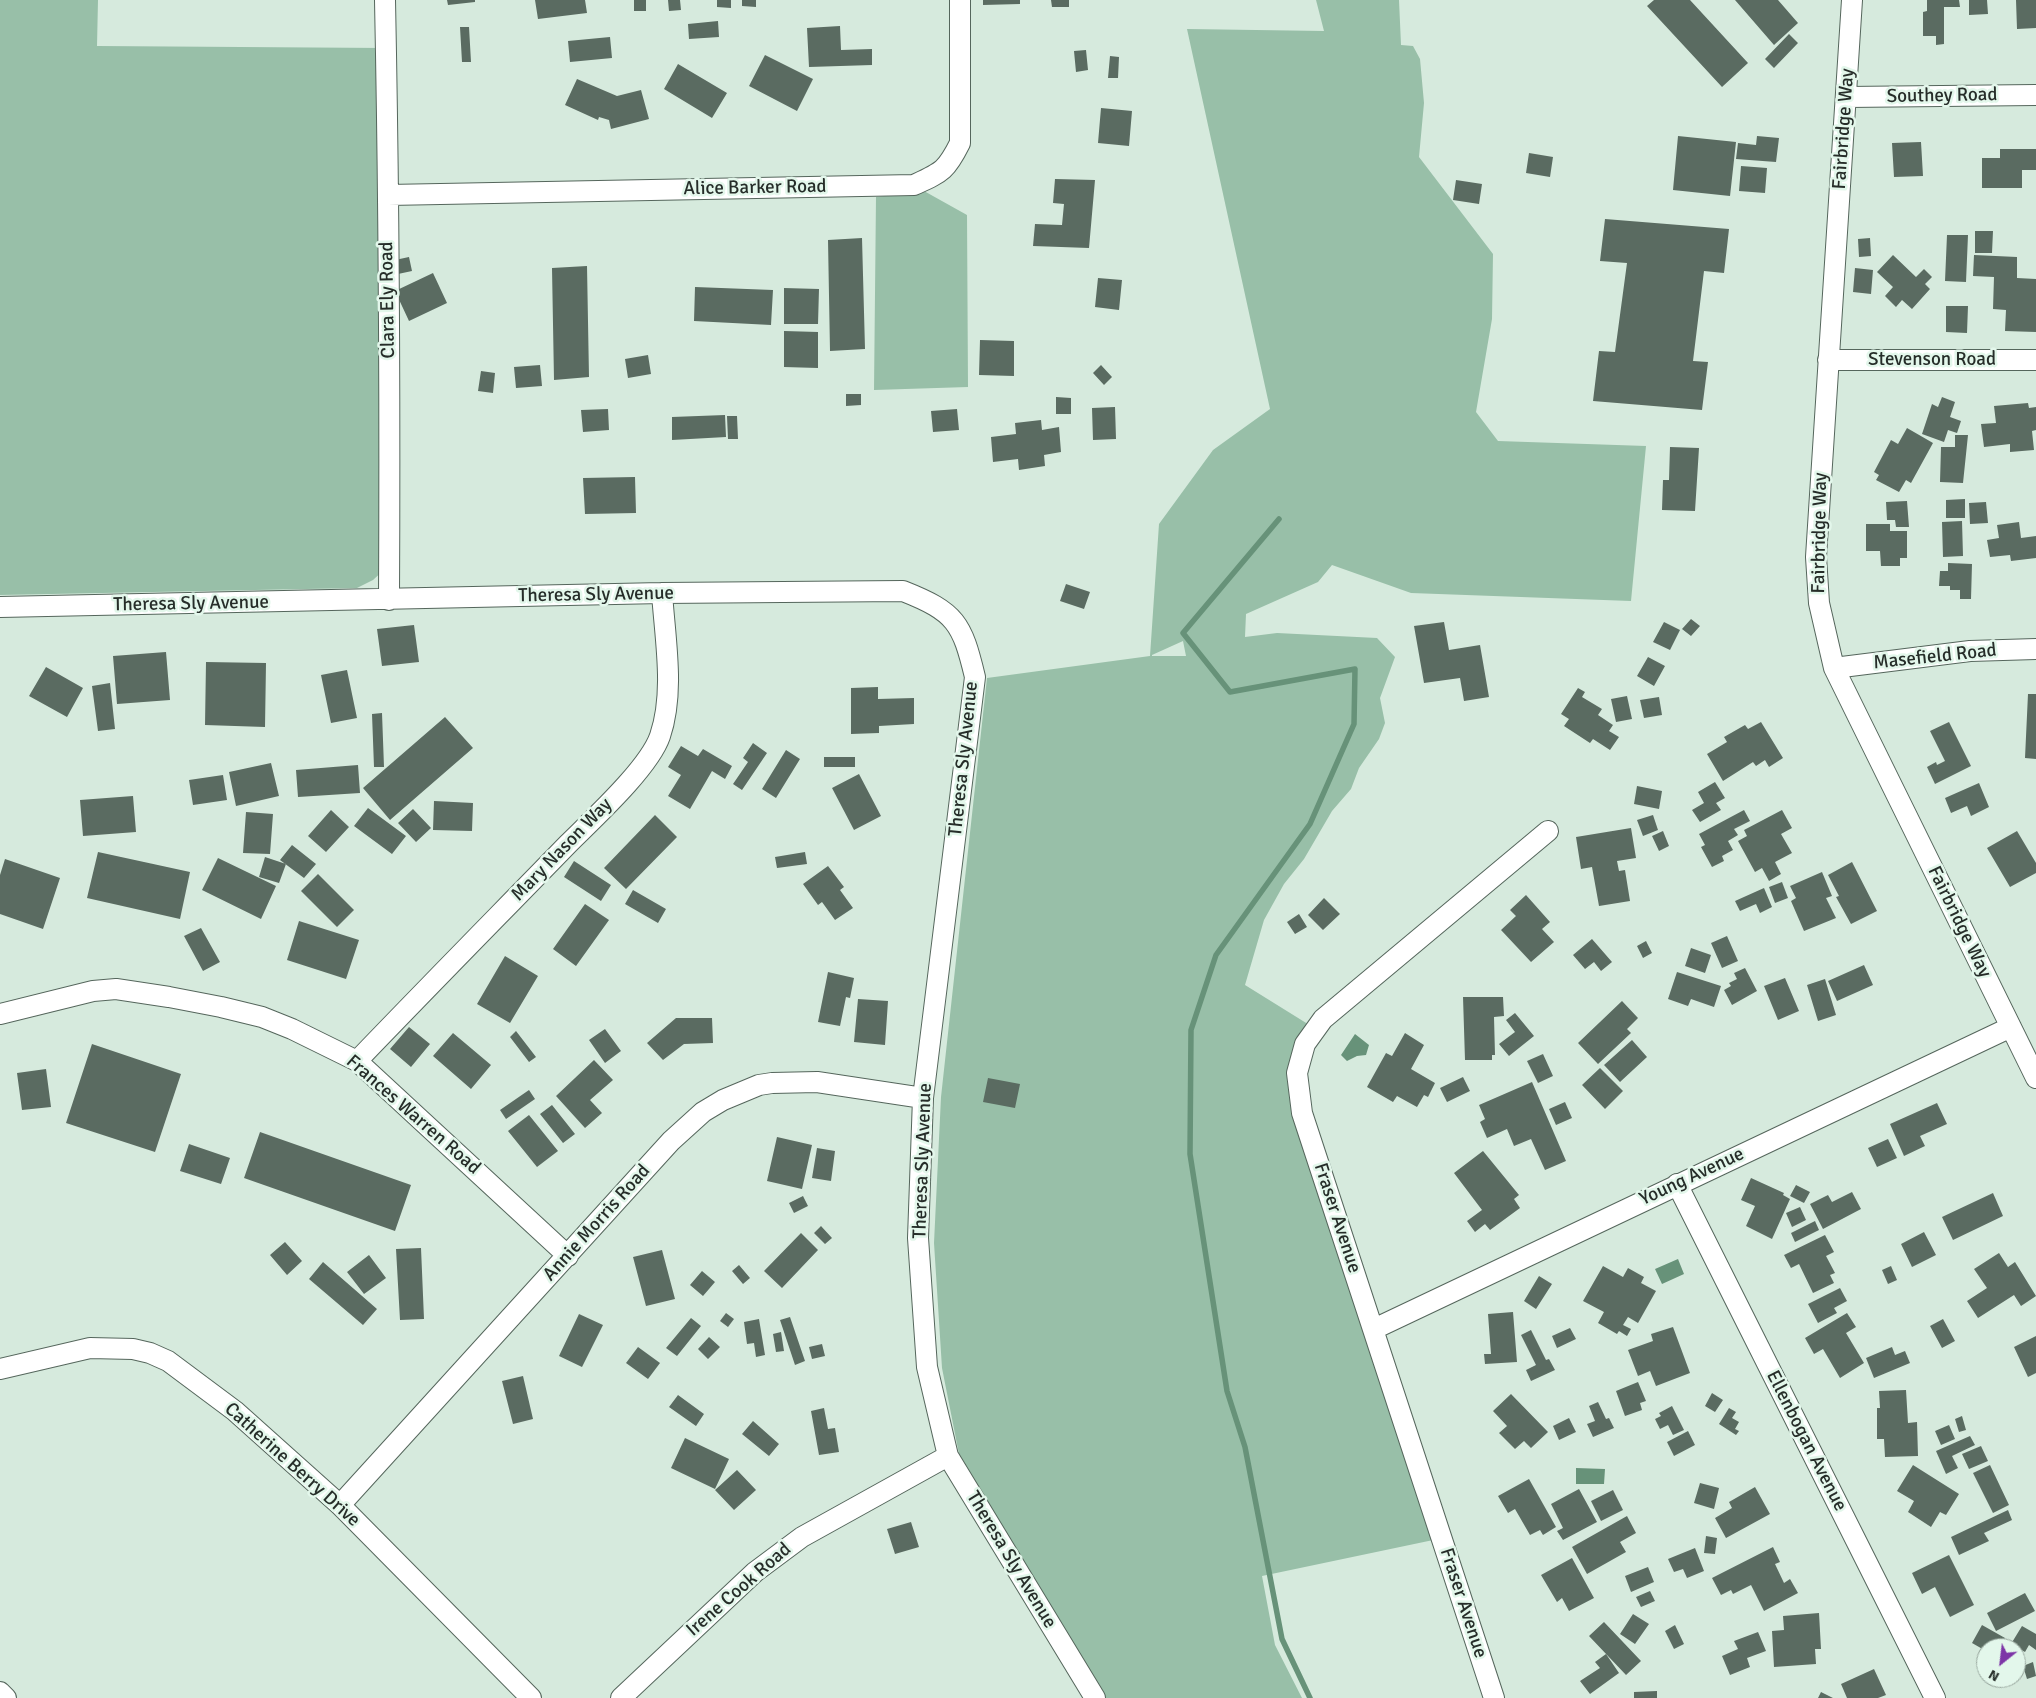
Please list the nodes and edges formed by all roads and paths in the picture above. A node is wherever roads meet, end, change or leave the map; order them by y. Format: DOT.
graph roads {
  1 [pos="385,0"];
  2 [pos="960,0"];
  3 [pos="1852,0"];
  4 [pos="2036,95"];
  5 [pos="1847,97"];
  6 [pos="388,195"];
  7 [pos="1828,360"];
  8 [pos="2036,360"];
  9 [pos="662,593"];
  10 [pos="389,600"];
  11 [pos="0,607"];
  12 [pos="2036,648"];
  13 [pos="1834,668"];
  14 [pos="1548,831"];
  15 [pos="0,1014"];
  16 [pos="2010,1027"];
  17 [pos="357,1060"];
  18 [pos="2036,1078"];
  19 [pos="924,1098"];
  20 [pos="1678,1184"];
  21 [pos="568,1256"];
  22 [pos="1374,1329"];
  23 [pos="0,1369"];
  24 [pos="948,1456"];
  25 [pos="340,1505"];
  26 [pos="0,1692"];
  27 [pos="6,1698"];
  28 [pos="531,1698"];
  29 [pos="622,1698"];
  30 [pos="1095,1698"];
  31 [pos="1494,1698"];
  32 [pos="1935,1698"];
  1 -- 6 [label="street, Clara Ely Road"];
  2 -- 6 [label="street, Alice Barker Road"];
  3 -- 5 [label="street, Fairbridge Way"];
  4 -- 5 [label="street, Southey Road"];
  5 -- 7 [label="street, Fairbridge Way"];
  6 -- 10 [label="street, Clara Ely Road"];
  7 -- 8 [label="street, Stevenson Road"];
  7 -- 13 [label="street, Fairbridge Way"];
  9 -- 10 [label="street, Theresa Sly Avenue"];
  9 -- 17 [label="street, Mary Nason Way"];
  9 -- 19 [label="street, Theresa Sly Avenue"];
  10 -- 11 [label="street, Theresa Sly Avenue"];
  12 -- 13 [label="street, Masefield Road"];
  13 -- 16 [label="street, Fairbridge Way"];
  14 -- 22 [label="street, Fraser Avenue"];
  15 -- 17 [label="street, Frances Warren Road"];
  16 -- 18 [label="street, Fairbridge Way"];
  16 -- 20 [label="street, Young Avenue"];
  17 -- 21 [label="street, Frances Warren Road"];
  19 -- 21 [label="street, Annie Morris Road"];
  19 -- 24 [label="street, Theresa Sly Avenue"];
  20 -- 22 [label="street, Young Avenue"];
  20 -- 32 [label="street, Ellenbogan Avenue"];
  21 -- 25 [label="street, Annie Morris Road"];
  22 -- 31 [label="street, Fraser Avenue"];
  23 -- 25 [label="street, Catherine Berry Drive"];
  24 -- 29 [label="street, Irene Cook Road"];
  24 -- 30 [label="street, Theresa Sly Avenue"];
  25 -- 28 [label="street, Catherine Berry Drive"];
  26 -- 27 [label="street"];
}
